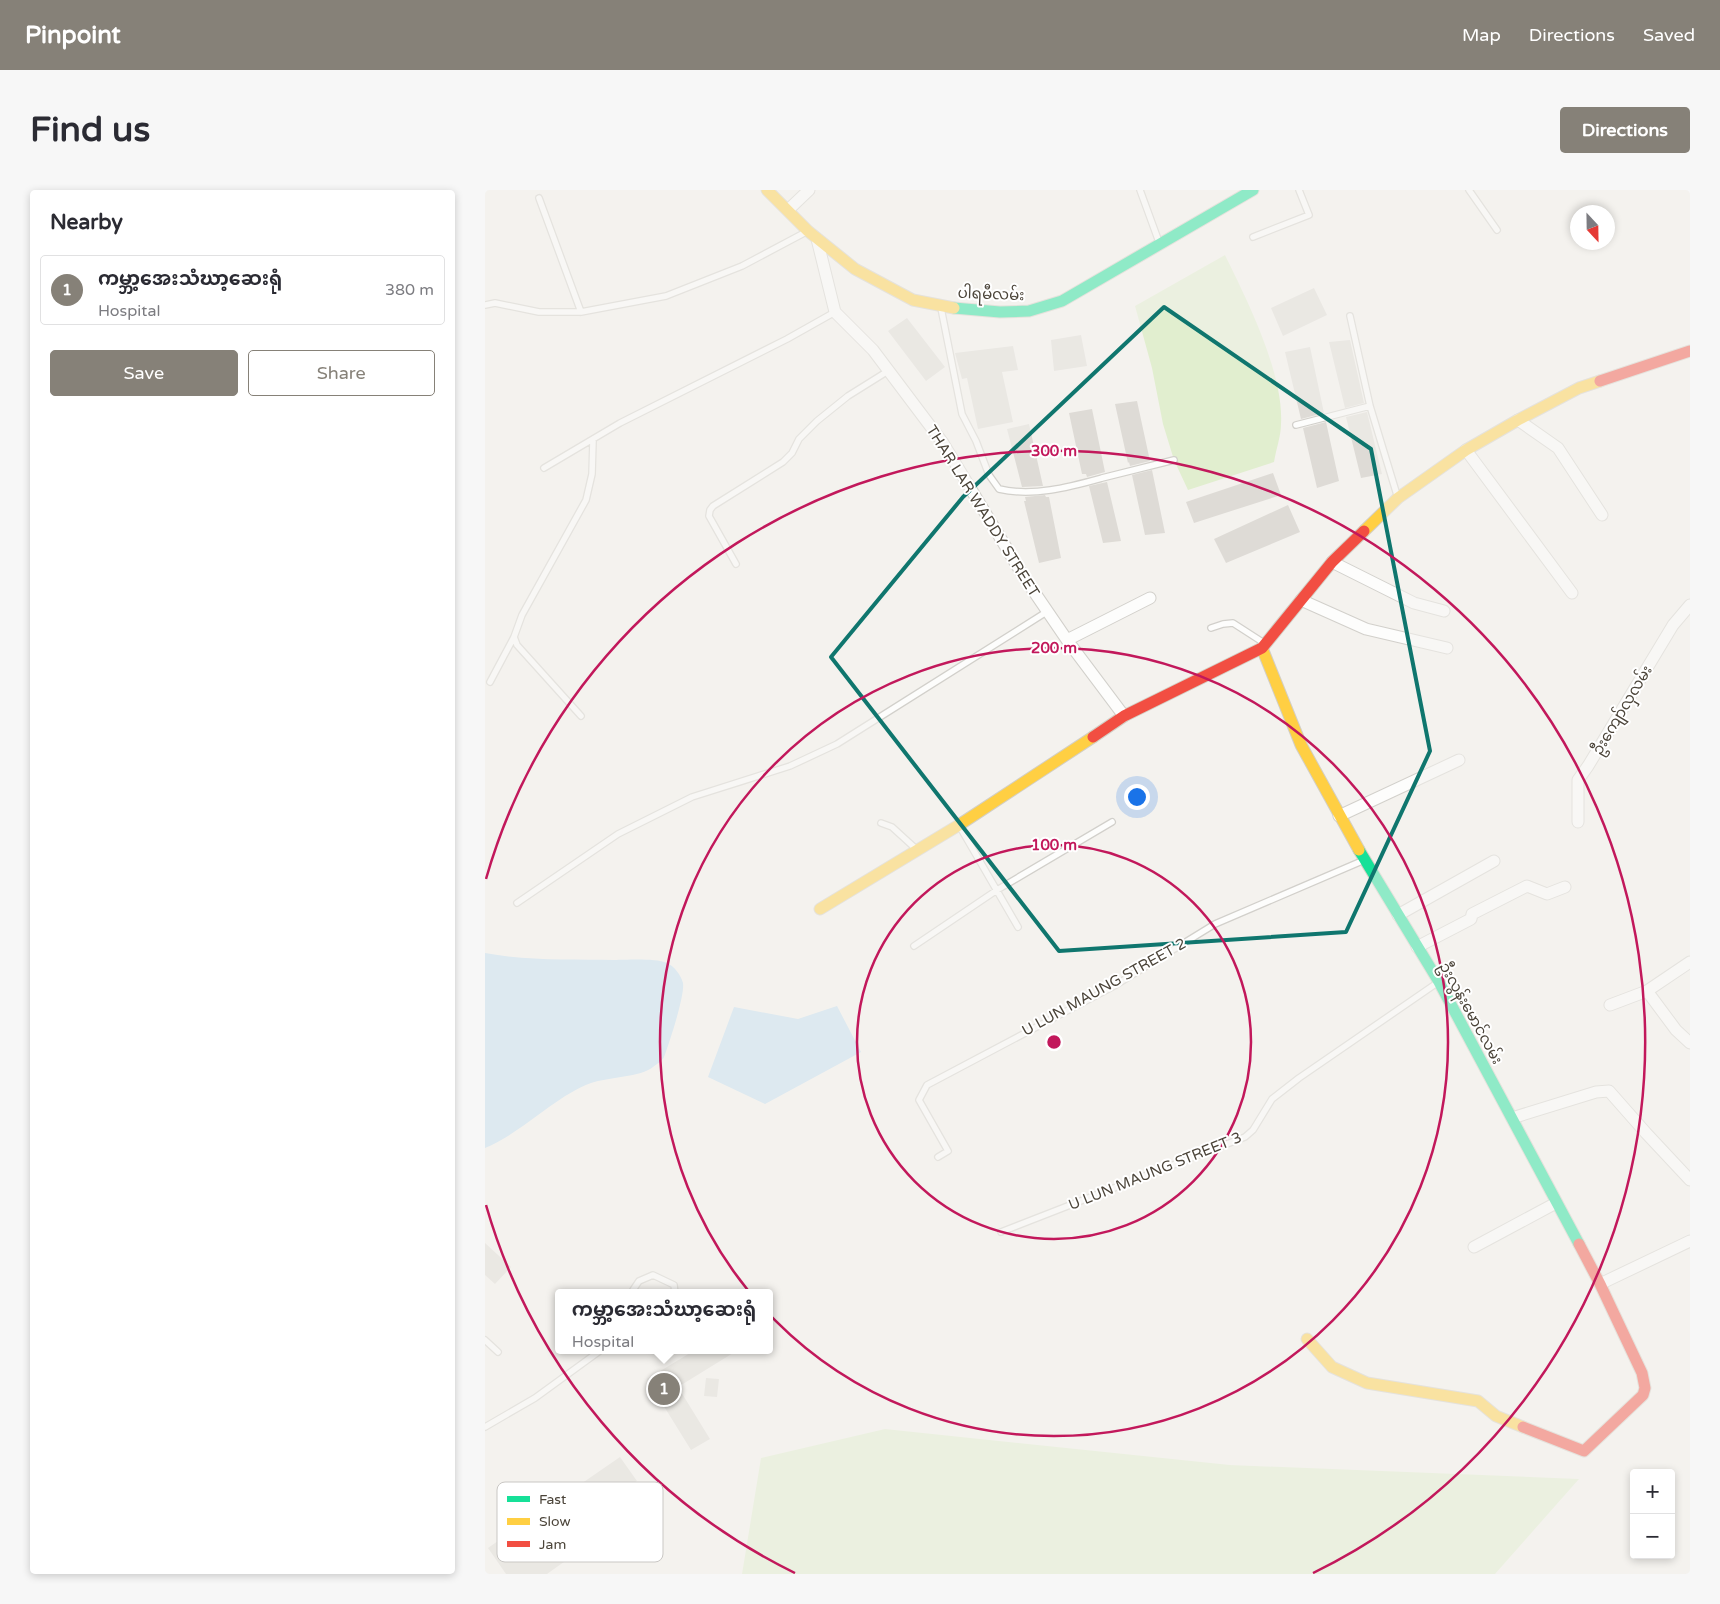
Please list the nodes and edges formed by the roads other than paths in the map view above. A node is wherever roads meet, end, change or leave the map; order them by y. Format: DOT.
graph roads {
  1 [pos="767,190"];
  2 [pos="809,190"];
  3 [pos="1140,190"];
  4 [pos="1251,190"];
  5 [pos="1299,190"];
  6 [pos="1469,190"];
  7 [pos="539,198"];
  8 [pos="788,210"];
  9 [pos="1497,230"];
  10 [pos="813,234"];
  11 [pos="1253,237"];
  12 [pos="1160,244"];
  13 [pos="485,305"];
  14 [pos="941,306"];
  15 [pos="581,312"];
  16 [pos="835,312"];
  17 [pos="1350,316"];
  18 [pos="1690,351"];
  19 [pos="888,370"];
  20 [pos="1370,406"];
  21 [pos="1518,420"];
  22 [pos="1296,425"];
  23 [pos="593,441"];
  24 [pos="1466,450"];
  25 [pos="1174,460"];
  26 [pos="544,468"];
  27 [pos="1398,498"];
  28 [pos="1602,515"];
  29 [pos="1332,562"];
  30 [pos="737,564"];
  31 [pos="1572,593"];
  32 [pos="1150,598"];
  33 [pos="1301,600"];
  34 [pos="1690,605"];
  35 [pos="1047,611"];
  36 [pos="1444,611"];
  37 [pos="1211,628"];
  38 [pos="514,637"];
  39 [pos="1067,640"];
  40 [pos="1264,646"];
  41 [pos="1447,648"];
  42 [pos="490,682"];
  43 [pos="581,716"];
  44 [pos="1124,716"];
  45 [pos="1459,760"];
  46 [pos="1339,816"];
  47 [pos="1112,822"];
  48 [pos="1578,822"];
  49 [pos="881,823"];
  50 [pos="959,825"];
  51 [pos="917,850"];
  52 [pos="1363,860"];
  53 [pos="1495,861"];
  54 [pos="1565,887"];
  55 [pos="997,890"];
  56 [pos="517,903"];
  57 [pos="820,909"];
  58 [pos="1398,916"];
  59 [pos="1018,926"];
  60 [pos="914,946"];
  61 [pos="1417,947"];
  62 [pos="1690,962"];
  63 [pos="1439,982"];
  64 [pos="1647,991"];
  65 [pos="1610,1005"];
  66 [pos="1690,1043"];
  67 [pos="1511,1118"];
  68 [pos="939,1157"];
  69 [pos="1690,1180"];
  70 [pos="1556,1203"];
  71 [pos="1001,1232"];
  72 [pos="1690,1241"];
  73 [pos="1474,1247"];
  74 [pos="1600,1284"];
  75 [pos="634,1289"];
  76 [pos="674,1289"];
  77 [pos="1307,1338"];
  78 [pos="485,1340"];
  79 [pos="497,1352"];
  80 [pos="596,1354"];
  81 [pos="485,1427"];
  1 -- 8 [label="street, ပါရမီလမ်း"];
  2 -- 8 [label="street"];
  3 -- 12 [label="lane"];
  4 -- 12 [label="street, ပါရမီလမ်း"];
  5 -- 11 [label="lane"];
  6 -- 9 [label="lane"];
  7 -- 15 [label="lane"];
  8 -- 10 [label="street, ပါရမီလမ်း"];
  10 -- 14 [label="street, ပါရမီလမ်း"];
  10 -- 15 [label="lane"];
  10 -- 16 [label="street"];
  12 -- 14 [label="street, ပါရမီလမ်း"];
  13 -- 15 [label="lane"];
  14 -- 25 [label="lane"];
  16 -- 19 [label="street, THAR LAR WADDY STREET"];
  16 -- 23 [label="lane"];
  17 -- 20 [label="lane"];
  18 -- 21 [label="street"];
  19 -- 30 [label="lane"];
  19 -- 35 [label="street, THAR LAR WADDY STREET"];
  20 -- 22 [label="lane"];
  20 -- 27 [label="lane"];
  21 -- 24 [label="street"];
  21 -- 28 [label="street"];
  23 -- 26 [label="lane"];
  23 -- 38 [label="lane"];
  24 -- 27 [label="street"];
  24 -- 31 [label="street"];
  27 -- 29 [label="street"];
  29 -- 33 [label="street"];
  29 -- 36 [label="street"];
  32 -- 39 [label="street"];
  33 -- 40 [label="street"];
  33 -- 41 [label="street"];
  34 -- 48 [label="street, ဦးကျော်လှလမ်း"];
  35 -- 39 [label="street, THAR LAR WADDY STREET"];
  35 -- 56 [label="lane"];
  37 -- 40 [label="lane"];
  38 -- 42 [label="lane"];
  38 -- 43 [label="lane"];
  39 -- 44 [label="street, THAR LAR WADDY STREET"];
  40 -- 44 [label="street"];
  40 -- 46 [label="street, ဦးလွန်းမောင်လမ်း"];
  44 -- 50 [label="street"];
  45 -- 46 [label="street"];
  46 -- 52 [label="street, ဦးလွန်းမောင်လမ်း"];
  47 -- 55 [label="lane"];
  49 -- 51 [label="lane"];
  50 -- 51 [label="street"];
  50 -- 55 [label="lane"];
  51 -- 57 [label="street"];
  52 -- 58 [label="street, ဦးလွန်းမောင်လမ်း"];
  52 -- 68 [label="lane, U LUN MAUNG STREET 2"];
  53 -- 58 [label="street"];
  54 -- 61 [label="street"];
  55 -- 59 [label="lane"];
  55 -- 60 [label="lane"];
  58 -- 61 [label="street, ဦးလွန်းမောင်လမ်း"];
  61 -- 63 [label="street, ဦးလွန်းမောင်လမ်း"];
  62 -- 64 [label="street"];
  63 -- 67 [label="street, ဦးလွန်းမောင်လမ်း"];
  63 -- 71 [label="lane, U LUN MAUNG STREET 3"];
  64 -- 65 [label="street"];
  64 -- 66 [label="street"];
  67 -- 69 [label="street"];
  67 -- 70 [label="street, ဦးလွန်းမောင်လမ်း"];
  70 -- 73 [label="street"];
  70 -- 74 [label="street, ဦးလွန်းမောင်လမ်း"];
  72 -- 74 [label="street"];
  74 -- 77 [label="street, ဦးလွန်းမောင်လမ်း"];
  75 -- 76 [label="lane"];
  78 -- 79 [label="lane"];
  80 -- 81 [label="lane"];
}
